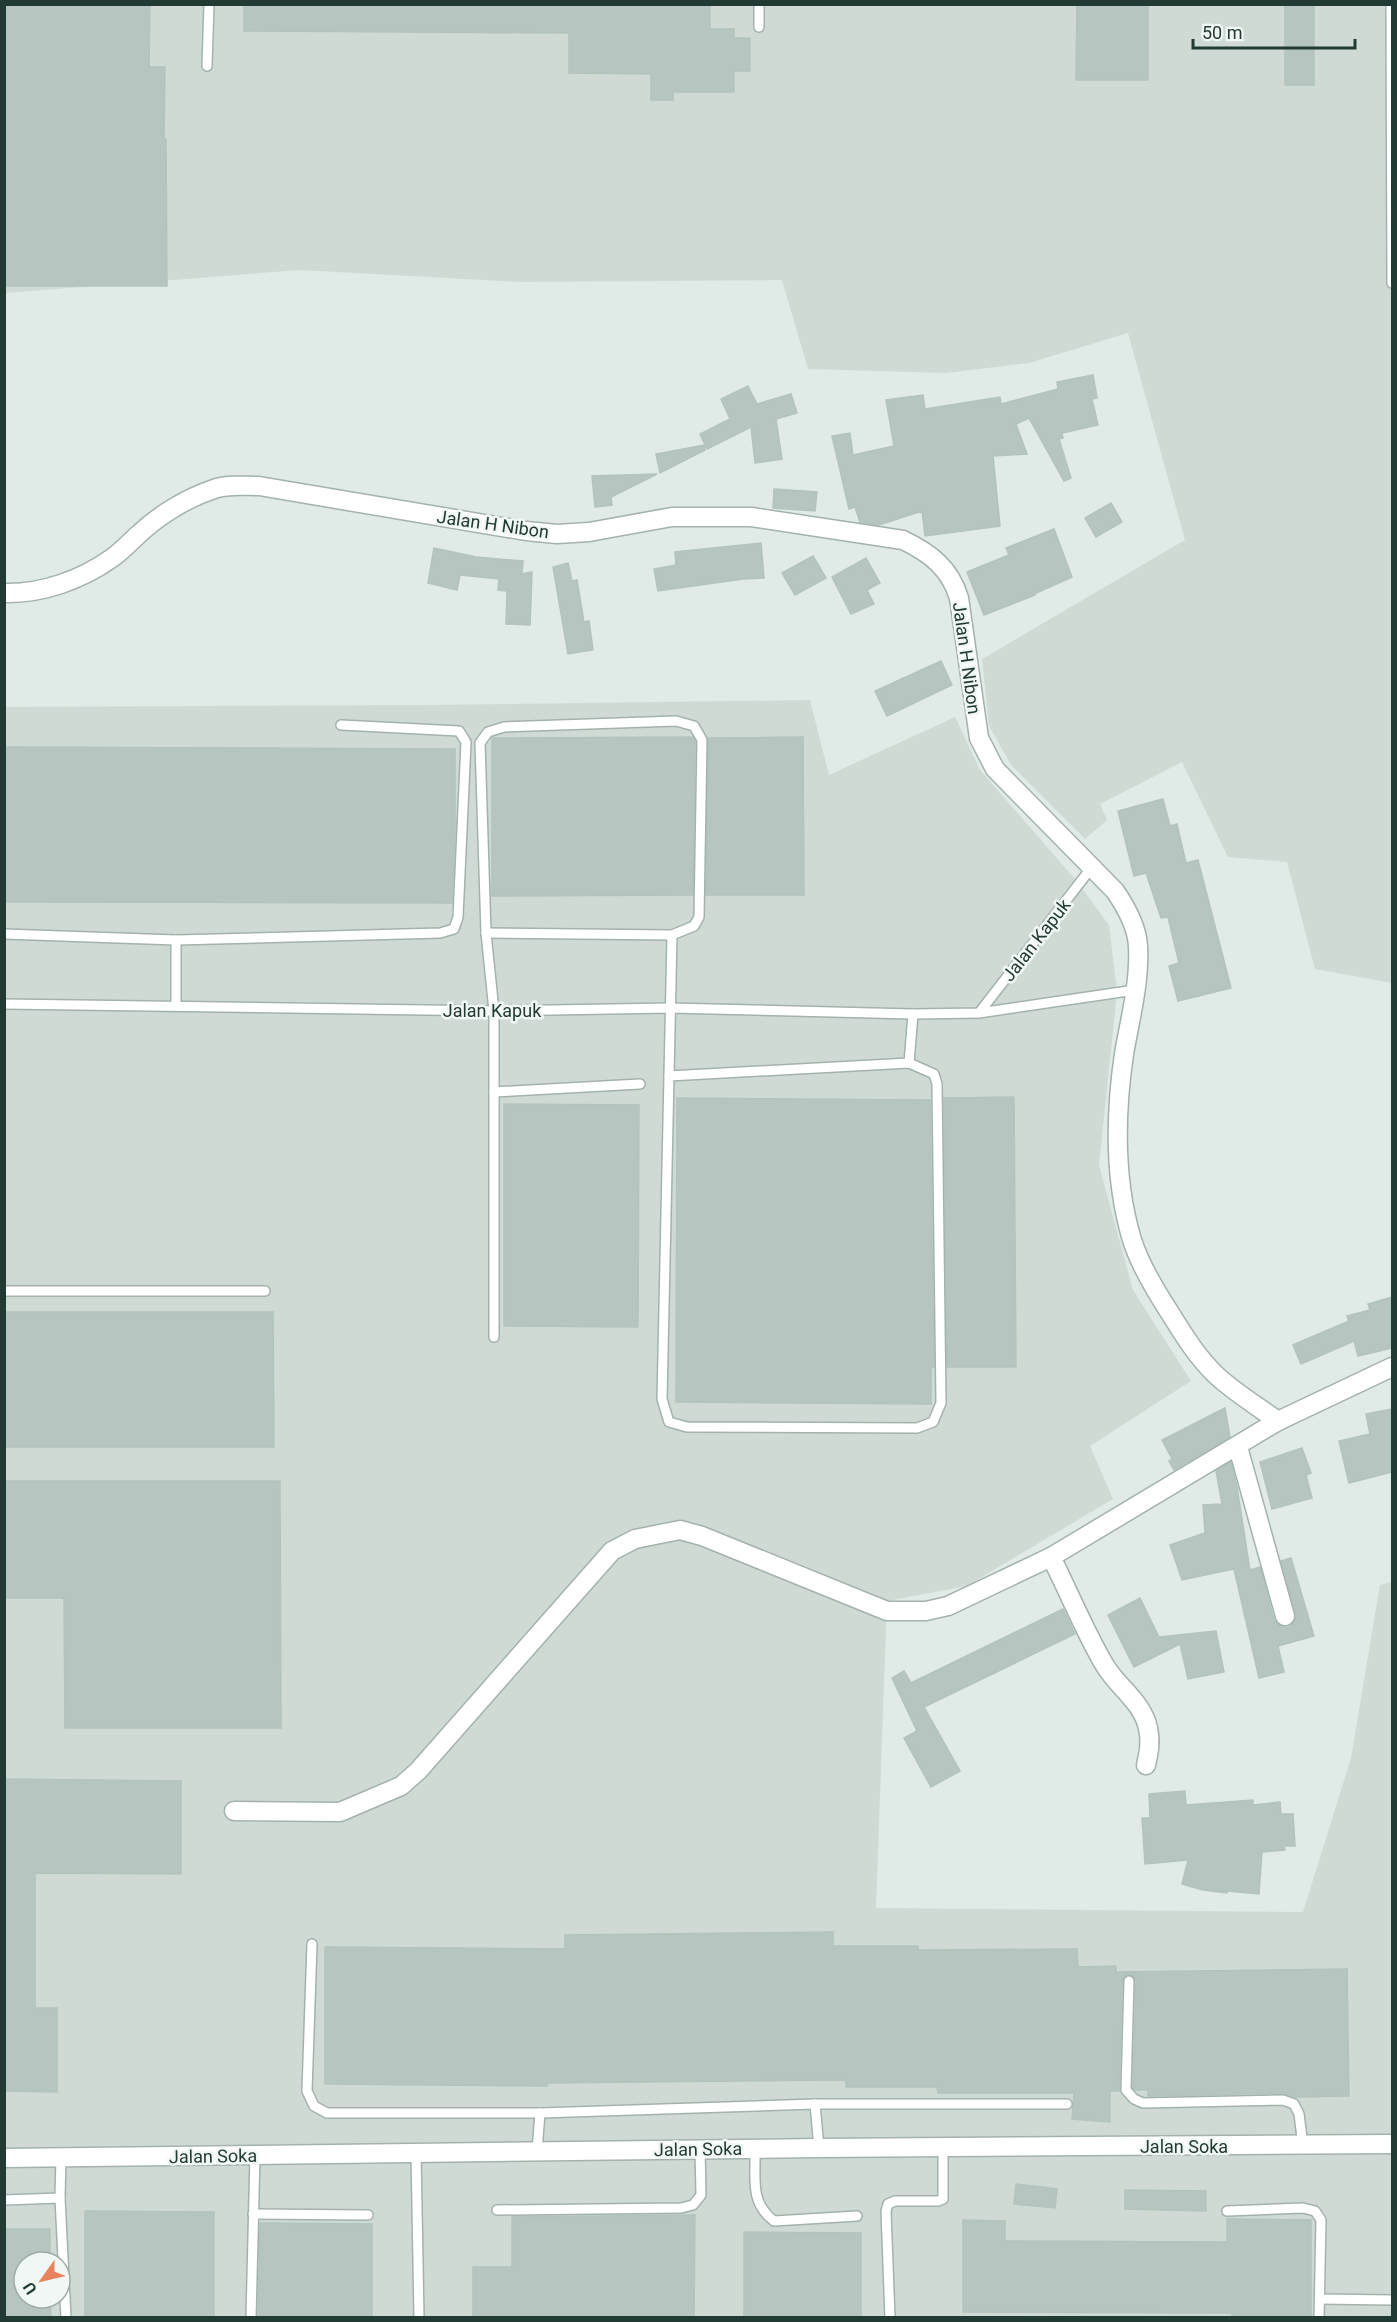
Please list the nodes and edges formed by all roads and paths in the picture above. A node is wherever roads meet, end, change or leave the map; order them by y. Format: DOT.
graph roads {
  1 [pos="209,4"];
  2 [pos="759,4"];
  3 [pos="1391,4"];
  4 [pos="759,27"];
  5 [pos="207,66"];
  6 [pos="1392,283"];
  7 [pos="4,593"];
  8 [pos="341,724"];
  9 [pos="1092,867"];
  10 [pos="486,933"];
  11 [pos="4,934"];
  12 [pos="672,935"];
  13 [pos="176,940"];
  14 [pos="1135,990"];
  15 [pos="4,1004"];
  16 [pos="176,1005"];
  17 [pos="670,1008"];
  18 [pos="494,1011"];
  19 [pos="979,1013"];
  20 [pos="913,1014"];
  21 [pos="909,1063"];
  22 [pos="669,1076"];
  23 [pos="640,1084"];
  24 [pos="494,1092"];
  25 [pos="4,1291"];
  26 [pos="265,1291"];
  27 [pos="494,1337"];
  28 [pos="1392,1367"];
  29 [pos="1278,1421"];
  30 [pos="1238,1447"];
  31 [pos="1051,1557"];
  32 [pos="1285,1616"];
  33 [pos="1146,1764"];
  34 [pos="234,1811"];
  35 [pos="312,1944"];
  36 [pos="1129,1981"];
  37 [pos="815,2104"];
  38 [pos="1067,2104"];
  39 [pos="540,2113"];
  40 [pos="1392,2144"];
  41 [pos="943,2146"];
  42 [pos="1303,2146"];
  43 [pos="819,2148"];
  44 [pos="700,2149"];
  45 [pos="754,2149"];
  46 [pos="537,2151"];
  47 [pos="416,2152"];
  48 [pos="255,2155"];
  49 [pos="4,2158"];
  50 [pos="61,2158"];
  51 [pos="60,2198"];
  52 [pos="4,2200"];
  53 [pos="497,2211"];
  54 [pos="1227,2211"];
  55 [pos="253,2214"];
  56 [pos="368,2215"];
  57 [pos="857,2216"];
  58 [pos="1320,2299"];
  59 [pos="1392,2300"];
  60 [pos="66,2318"];
  61 [pos="251,2318"];
  62 [pos="419,2318"];
  63 [pos="890,2318"];
  64 [pos="1319,2318"];
  1 -- 5 [label="lane"];
  2 -- 4 [label="lane"];
  3 -- 6 [label="lane"];
  7 -- 9 [label="street, Jalan H Nibon"];
  8 -- 13 [label="lane"];
  9 -- 14 [label="street, Jalan H Nibon"];
  9 -- 19 [label="lane, Jalan Kapuk"];
  10 -- 12 [label="lane"];
  10 -- 12 [label="lane"];
  10 -- 18 [label="lane"];
  11 -- 13 [label="lane"];
  12 -- 17 [label="lane"];
  13 -- 16 [label="lane"];
  14 -- 19 [label="lane, Jalan Kapuk"];
  14 -- 29 [label="street, Jalan H Nibon"];
  15 -- 16 [label="lane, Jalan Kapuk"];
  16 -- 18 [label="lane, Jalan Kapuk"];
  17 -- 18 [label="lane, Jalan Kapuk"];
  17 -- 20 [label="lane, Jalan Kapuk"];
  17 -- 22 [label="lane"];
  18 -- 24 [label="lane"];
  19 -- 20 [label="lane, Jalan Kapuk"];
  20 -- 21 [label="lane"];
  21 -- 22 [label="lane"];
  21 -- 22 [label="lane"];
  23 -- 24 [label="lane"];
  24 -- 27 [label="lane"];
  25 -- 26 [label="lane"];
  28 -- 29 [label="street"];
  29 -- 30 [label="street"];
  30 -- 31 [label="street"];
  30 -- 32 [label="street"];
  31 -- 33 [label="street"];
  31 -- 34 [label="street"];
  35 -- 39 [label="lane"];
  36 -- 42 [label="lane"];
  37 -- 38 [label="lane"];
  37 -- 39 [label="lane"];
  37 -- 43 [label="lane"];
  39 -- 46 [label="lane"];
  40 -- 42 [label="street, Jalan Soka"];
  41 -- 42 [label="street, Jalan Soka"];
  41 -- 43 [label="street, Jalan Soka"];
  41 -- 63 [label="lane"];
  43 -- 45 [label="street, Jalan Soka"];
  44 -- 45 [label="street, Jalan Soka"];
  44 -- 46 [label="street, Jalan Soka"];
  44 -- 53 [label="lane"];
  45 -- 57 [label="lane"];
  46 -- 47 [label="street, Jalan Soka"];
  47 -- 48 [label="street, Jalan Soka"];
  47 -- 62 [label="lane"];
  48 -- 50 [label="street, Jalan Soka"];
  48 -- 55 [label="lane"];
  49 -- 50 [label="street, Jalan Soka"];
  50 -- 51 [label="lane"];
  51 -- 52 [label="lane"];
  51 -- 60 [label="lane"];
  54 -- 58 [label="lane"];
  55 -- 56 [label="lane"];
  55 -- 61 [label="lane"];
  58 -- 59 [label="lane"];
  58 -- 64 [label="lane"];
}
